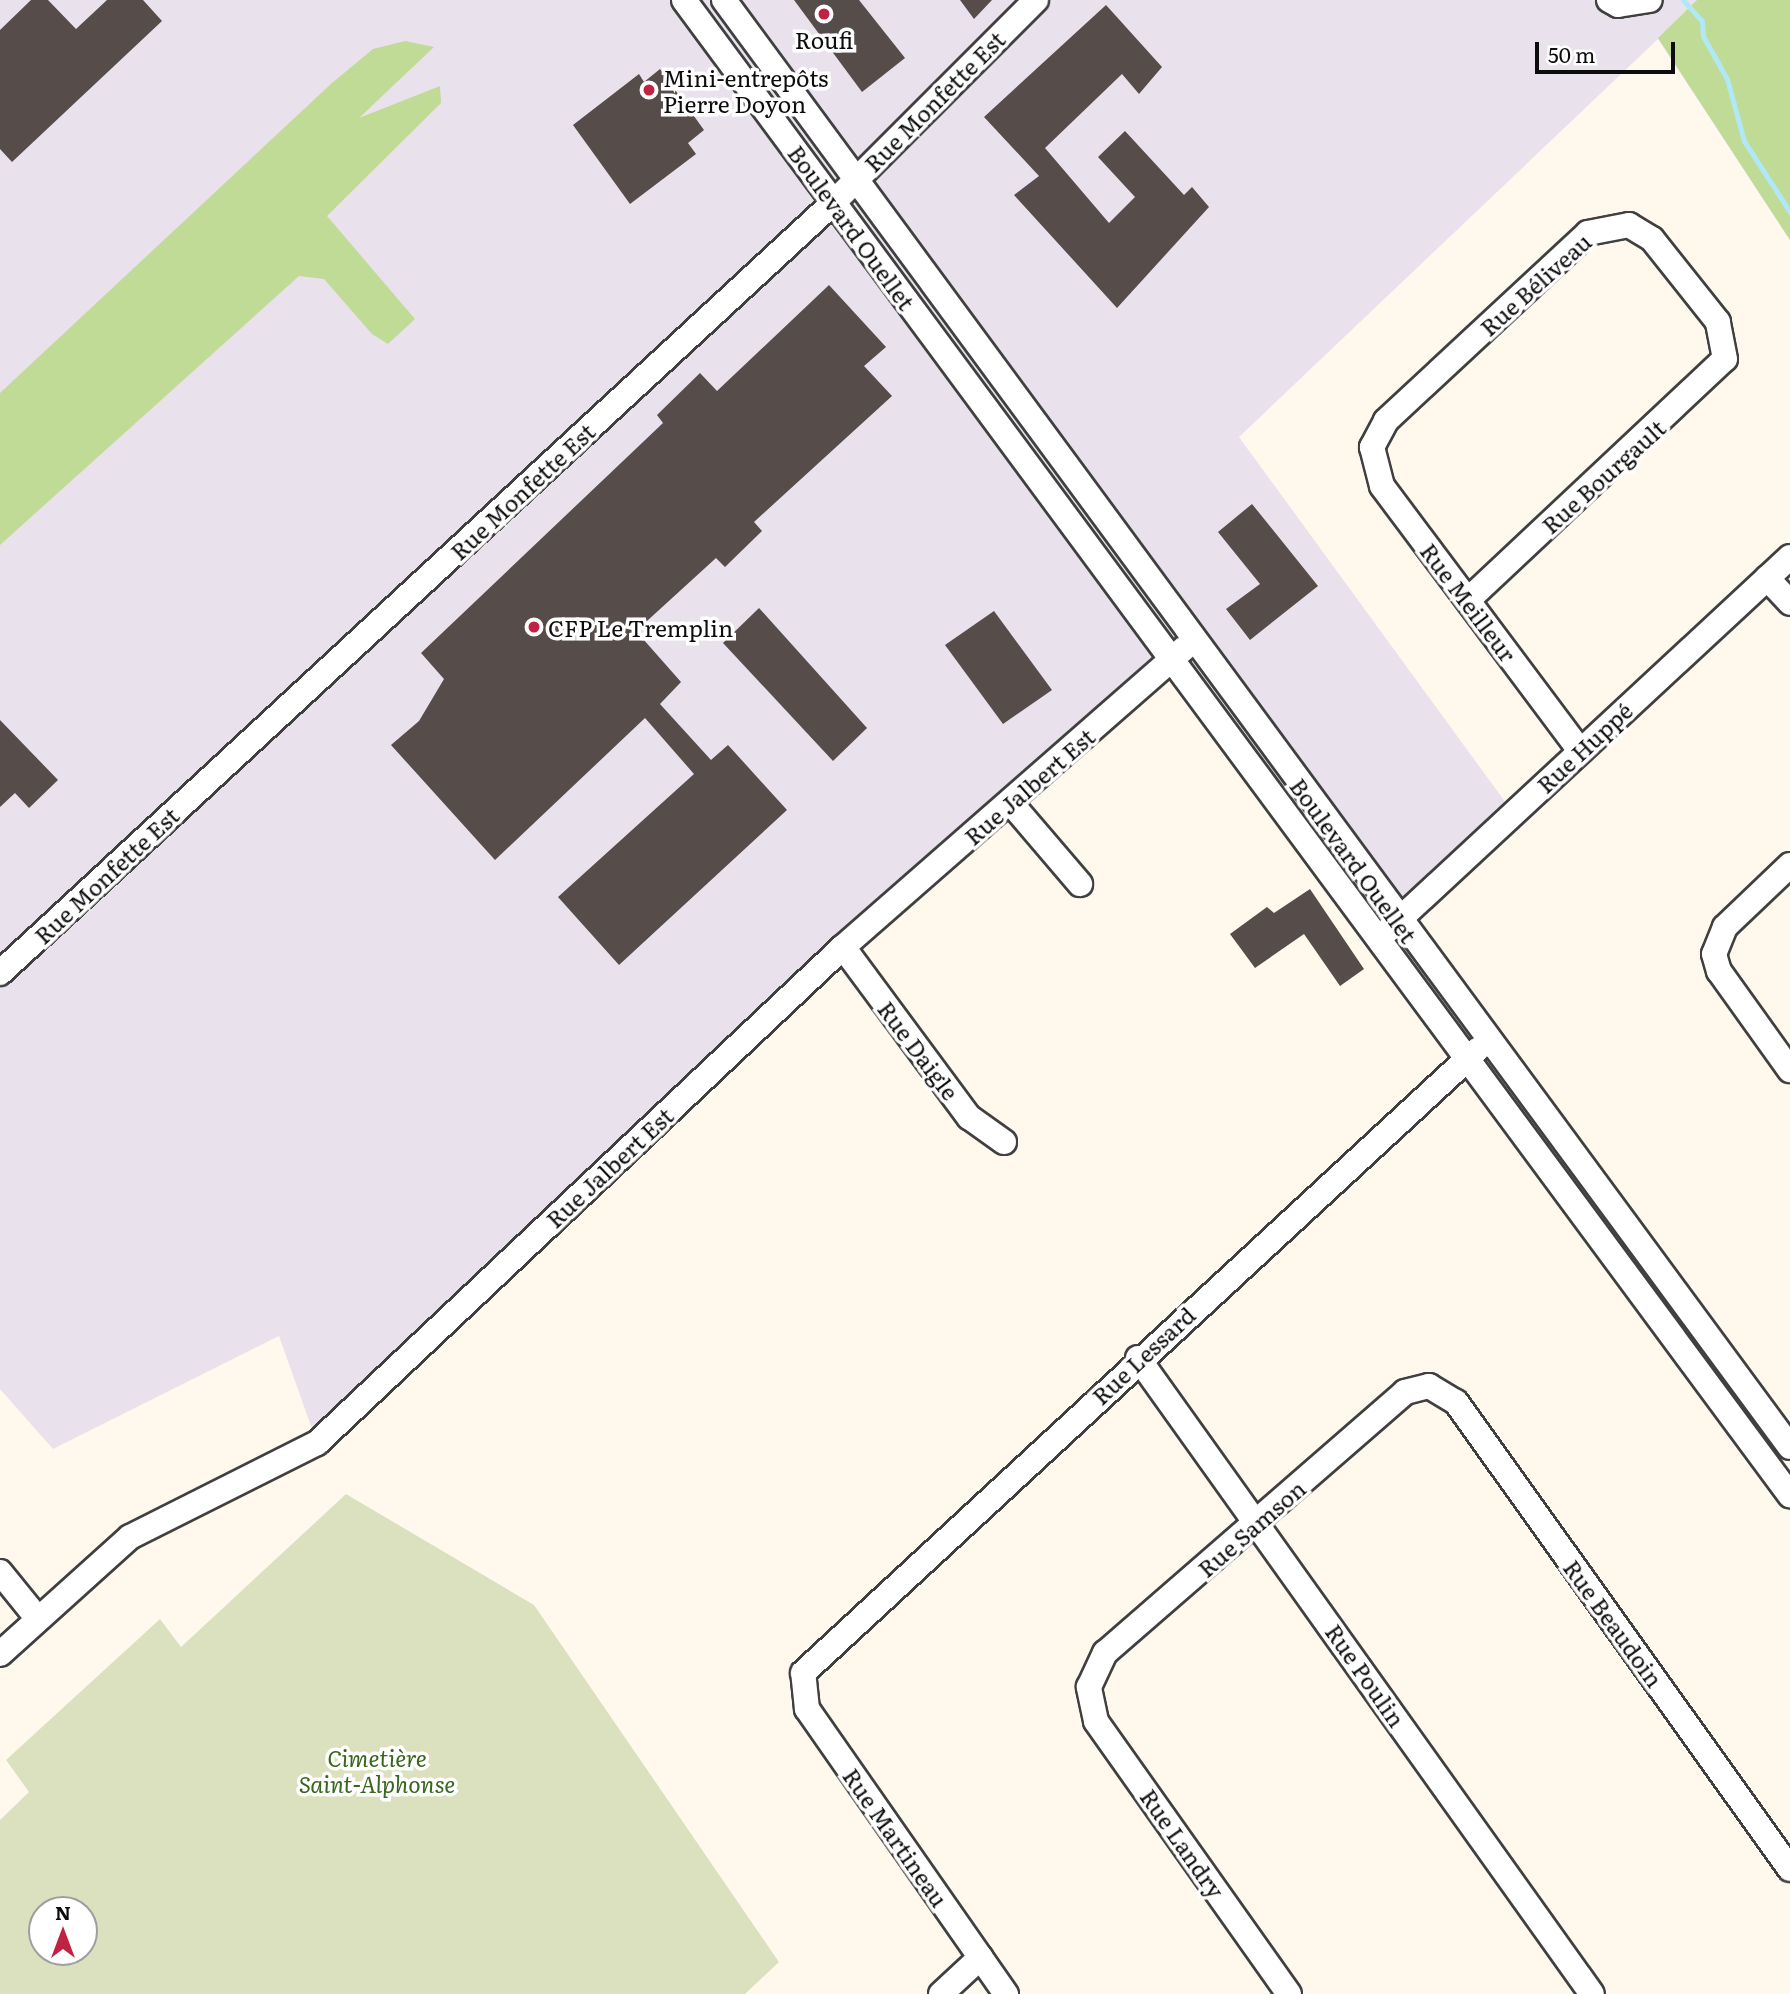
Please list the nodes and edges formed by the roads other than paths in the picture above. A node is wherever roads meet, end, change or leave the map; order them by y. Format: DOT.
graph roads {
  1 [pos="684,0"];
  2 [pos="724,0"];
  3 [pos="1036,0"];
  4 [pos="1609,0"];
  5 [pos="1650,0"];
  6 [pos="855,180"];
  7 [pos="833,203"];
  8 [pos="1725,346"];
  9 [pos="1045,438"];
  10 [pos="1372,447"];
  11 [pos="1020,455"];
  12 [pos="1790,557"];
  13 [pos="1768,578"];
  14 [pos="1468,600"];
  15 [pos="1790,603"];
  16 [pos="1193,640"];
  17 [pos="1171,660"];
  18 [pos="1580,751"];
  19 [pos="1010,802"];
  20 [pos="1790,865"];
  21 [pos="1080,884"];
  22 [pos="1398,920"];
  23 [pos="1379,939"];
  24 [pos="843,947"];
  25 [pos="0,973"];
  26 [pos="1488,1040"];
  27 [pos="1466,1061"];
  28 [pos="1790,1070"];
  29 [pos="1004,1142"];
  30 [pos="1665,1281"];
  31 [pos="1643,1296"];
  32 [pos="1138,1358"];
  33 [pos="1429,1386"];
  34 [pos="1790,1447"];
  35 [pos="1790,1495"];
  36 [pos="1258,1523"];
  37 [pos="0,1572"];
  38 [pos="38,1619"];
  39 [pos="0,1654"];
  40 [pos="803,1673"];
  41 [pos="1089,1687"];
  42 [pos="1790,1869"];
  43 [pos="981,1958"];
  44 [pos="941,1994"];
  45 [pos="1006,1994"];
  46 [pos="1289,1994"];
  47 [pos="1592,1994"];
  1 -- 7 [label="street, Boulevard Ouellet"];
  2 -- 6 [label="street, Boulevard Ouellet"];
  3 -- 6 [label="street, Rue Monfette Est"];
  4 -- 5 [label="street"];
  6 -- 7 [label="street, Rue Monfette Est"];
  6 -- 9 [label="street, Boulevard Ouellet"];
  7 -- 11 [label="street, Boulevard Ouellet"];
  7 -- 25 [label="street, Rue Monfette Est"];
  8 -- 10 [label="street, Rue Béliveau"];
  8 -- 14 [label="street, Rue Bourgault"];
  9 -- 11 [label="street"];
  9 -- 16 [label="street, Boulevard Ouellet"];
  10 -- 14 [label="street, Rue Meilleur"];
  11 -- 17 [label="street, Boulevard Ouellet"];
  12 -- 13 [label="street, Rue Huppé"];
  13 -- 15 [label="street"];
  13 -- 18 [label="street, Rue Huppé"];
  14 -- 18 [label="street, Rue Meilleur"];
  16 -- 17 [label="street, Rue Jalbert Est"];
  16 -- 22 [label="street, Boulevard Ouellet"];
  17 -- 19 [label="street, Rue Jalbert Est"];
  17 -- 23 [label="street, Boulevard Ouellet"];
  18 -- 22 [label="street, Rue Huppé"];
  19 -- 21 [label="street"];
  19 -- 24 [label="street, Rue Jalbert Est"];
  20 -- 28 [label="street"];
  22 -- 23 [label="street, Rue Huppé"];
  22 -- 26 [label="street, Boulevard Ouellet"];
  23 -- 27 [label="street, Boulevard Ouellet"];
  24 -- 29 [label="street, Rue Daigle"];
  24 -- 38 [label="street, Rue Jalbert Est"];
  26 -- 27 [label="street, Rue Lessard"];
  26 -- 30 [label="street, Boulevard Ouellet"];
  27 -- 31 [label="street, Boulevard Ouellet"];
  27 -- 32 [label="street, Rue Lessard"];
  30 -- 31 [label="street"];
  30 -- 34 [label="street, Boulevard Ouellet"];
  31 -- 35 [label="street, Boulevard Ouellet"];
  32 -- 36 [label="street, Rue Poulin"];
  32 -- 40 [label="street, Rue Lessard"];
  33 -- 36 [label="street, Rue Samson"];
  33 -- 42 [label="street, Rue Beaudoin"];
  36 -- 41 [label="street, Rue Samson"];
  36 -- 47 [label="street, Rue Poulin"];
  37 -- 38 [label="street"];
  38 -- 39 [label="street, Rue Jalbert Est"];
  40 -- 43 [label="street, Rue Martineau"];
  41 -- 46 [label="street, Rue Landry"];
  43 -- 44 [label="street"];
  43 -- 45 [label="street, Rue Martineau"];
}
